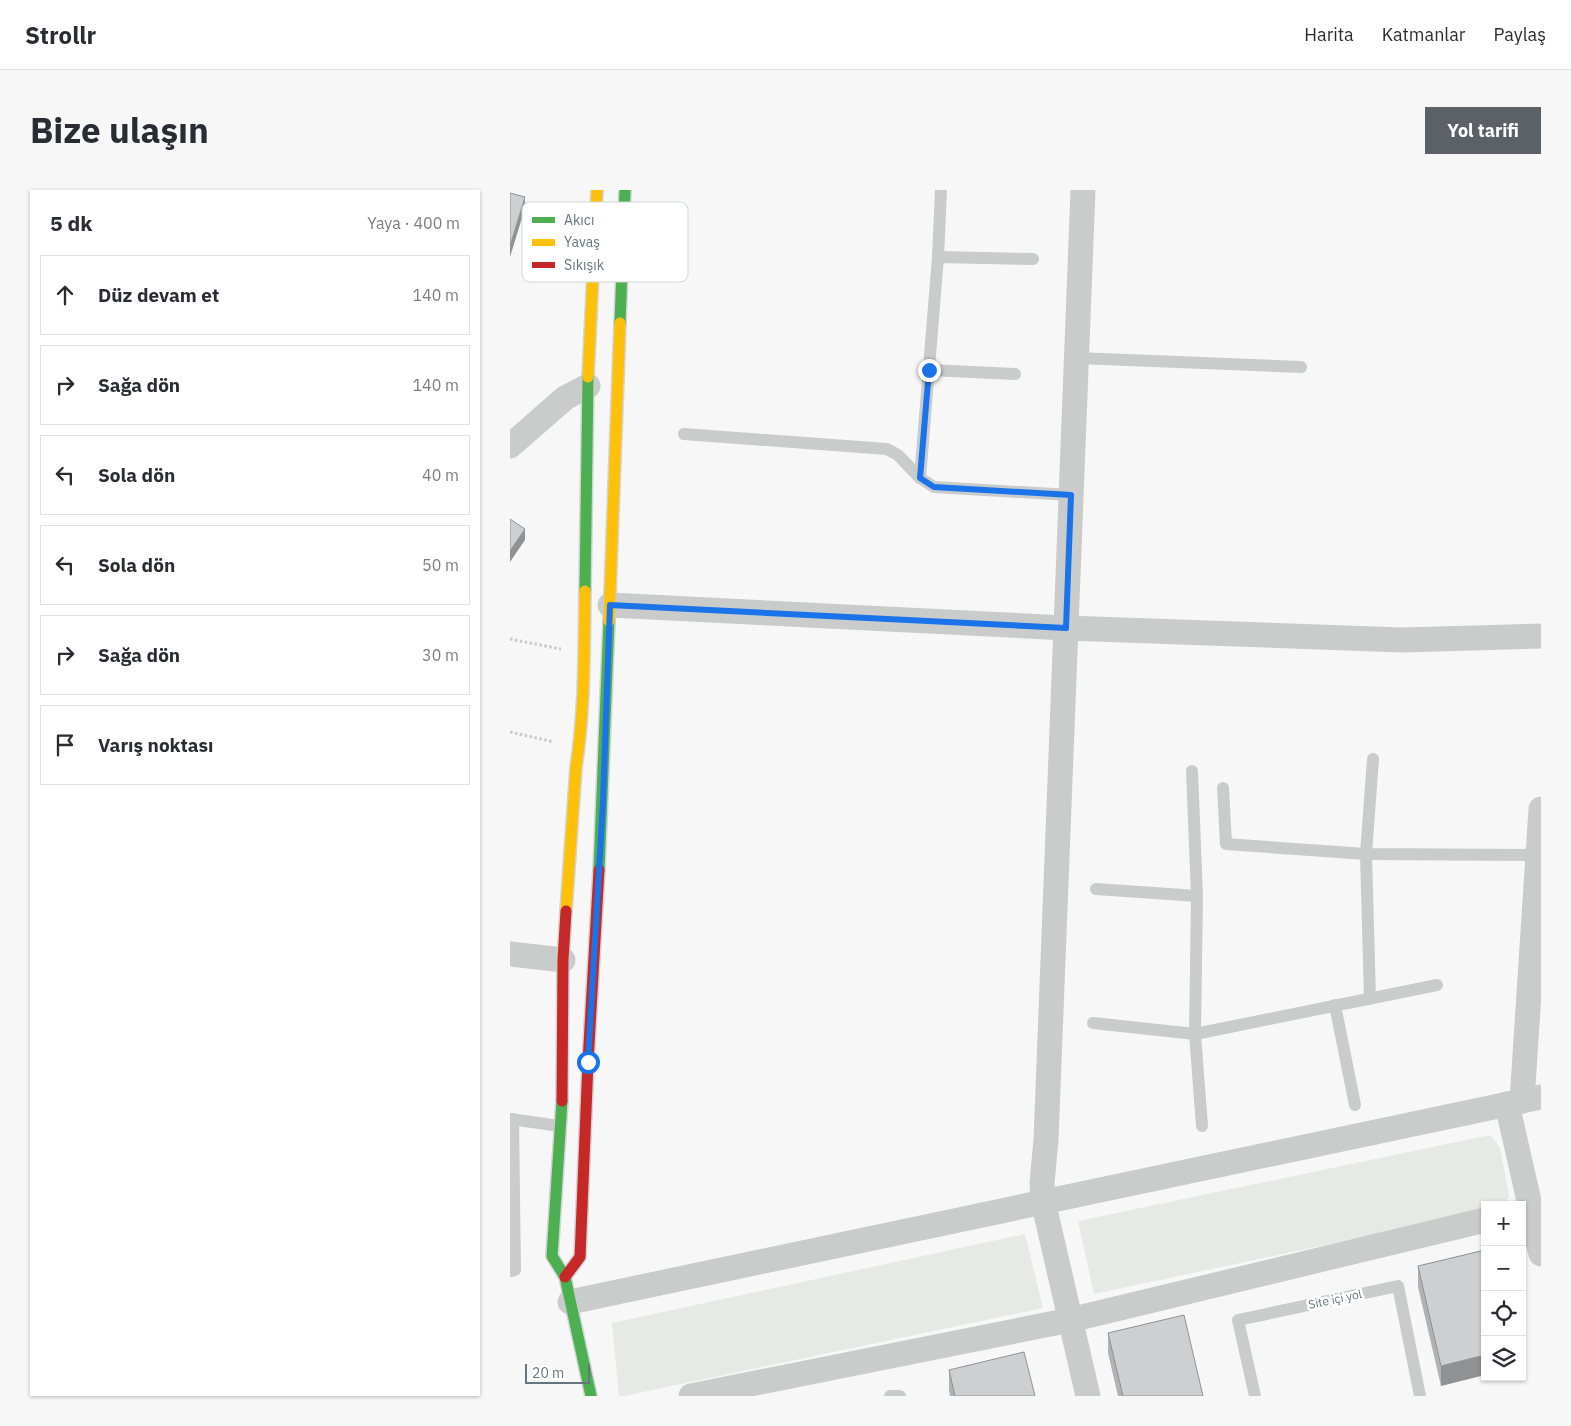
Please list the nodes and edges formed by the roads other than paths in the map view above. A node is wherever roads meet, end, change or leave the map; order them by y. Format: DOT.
graph roads {
  1 [pos="941,190"];
  2 [pos="1083,190"];
  3 [pos="938,257"];
  4 [pos="1033,259"];
  5 [pos="593,282"];
  6 [pos="622,282"];
  7 [pos="1076,358"];
  8 [pos="1301,367"];
  9 [pos="929,370"];
  10 [pos="1015,374"];
  11 [pos="588,386"];
  12 [pos="684,434"];
  13 [pos="510,446"];
  14 [pos="920,478"];
  15 [pos="1071,495"];
  16 [pos="610,605"];
  17 [pos="1066,628"];
  18 [pos="1541,636"];
  19 [pos="1373,759"];
  20 [pos="1192,771"];
  21 [pos="1223,788"];
  22 [pos="1541,809"];
  23 [pos="1366,854"];
  24 [pos="1538,855"];
  25 [pos="1096,889"];
  26 [pos="1197,896"];
  27 [pos="510,954"];
  28 [pos="563,960"];
  29 [pos="594,965"];
  30 [pos="1437,985"];
  31 [pos="1370,999"];
  32 [pos="1334,1005"];
  33 [pos="1093,1023"];
  34 [pos="1195,1034"];
  35 [pos="1523,1100"];
  36 [pos="1355,1105"];
  37 [pos="511,1119"];
  38 [pos="560,1126"];
  39 [pos="1202,1126"];
  40 [pos="1043,1201"];
  41 [pos="1532,1209"];
  42 [pos="1481,1221"];
  43 [pos="1541,1254"];
  44 [pos="510,1271"];
  45 [pos="564,1278"];
  46 [pos="570,1302"];
  47 [pos="1070,1320"];
  48 [pos="748,1391"];
  49 [pos="591,1396"];
  50 [pos="691,1396"];
  51 [pos="890,1396"];
  52 [pos="900,1396"];
  53 [pos="1088,1396"];
  54 [pos="1255,1396"];
  55 [pos="1420,1396"];
  1 -- 3 [label="lane"];
  2 -- 7 [label="street"];
  3 -- 4 [label="lane"];
  3 -- 9 [label="lane"];
  5 -- 11 [label="street"];
  6 -- 16 [label="street"];
  7 -- 8 [label="lane"];
  7 -- 15 [label="street"];
  9 -- 10 [label="lane"];
  9 -- 14 [label="lane"];
  11 -- 13 [label="street"];
  11 -- 28 [label="street"];
  12 -- 14 [label="lane"];
  14 -- 15 [label="lane"];
  15 -- 17 [label="street"];
  16 -- 17 [label="street"];
  16 -- 29 [label="street"];
  17 -- 18 [label="street"];
  17 -- 40 [label="street"];
  19 -- 23 [label="lane"];
  20 -- 26 [label="lane"];
  21 -- 23 [label="lane"];
  22 -- 24 [label="street"];
  23 -- 24 [label="lane"];
  23 -- 31 [label="lane"];
  24 -- 35 [label="street"];
  25 -- 26 [label="lane"];
  26 -- 34 [label="lane"];
  27 -- 28 [label="street"];
  28 -- 29 [label="lane"];
  28 -- 38 [label="street"];
  29 -- 45 [label="street"];
  30 -- 31 [label="lane"];
  31 -- 32 [label="lane"];
  32 -- 34 [label="lane"];
  32 -- 36 [label="lane"];
  33 -- 34 [label="lane"];
  34 -- 39 [label="lane"];
  35 -- 40 [label="street"];
  35 -- 41 [label="street"];
  37 -- 38 [label="lane"];
  37 -- 44 [label="lane"];
  38 -- 45 [label="street"];
  40 -- 46 [label="street"];
  40 -- 47 [label="street"];
  41 -- 43 [label="street"];
  42 -- 47 [label="street"];
  45 -- 46 [label="street"];
  46 -- 49 [label="street"];
  47 -- 48 [label="street"];
  47 -- 53 [label="street"];
  48 -- 50 [label="street"];
  51 -- 52 [label="lane"];
  54 -- 55 [label="lane, Site içi yol"];
}
